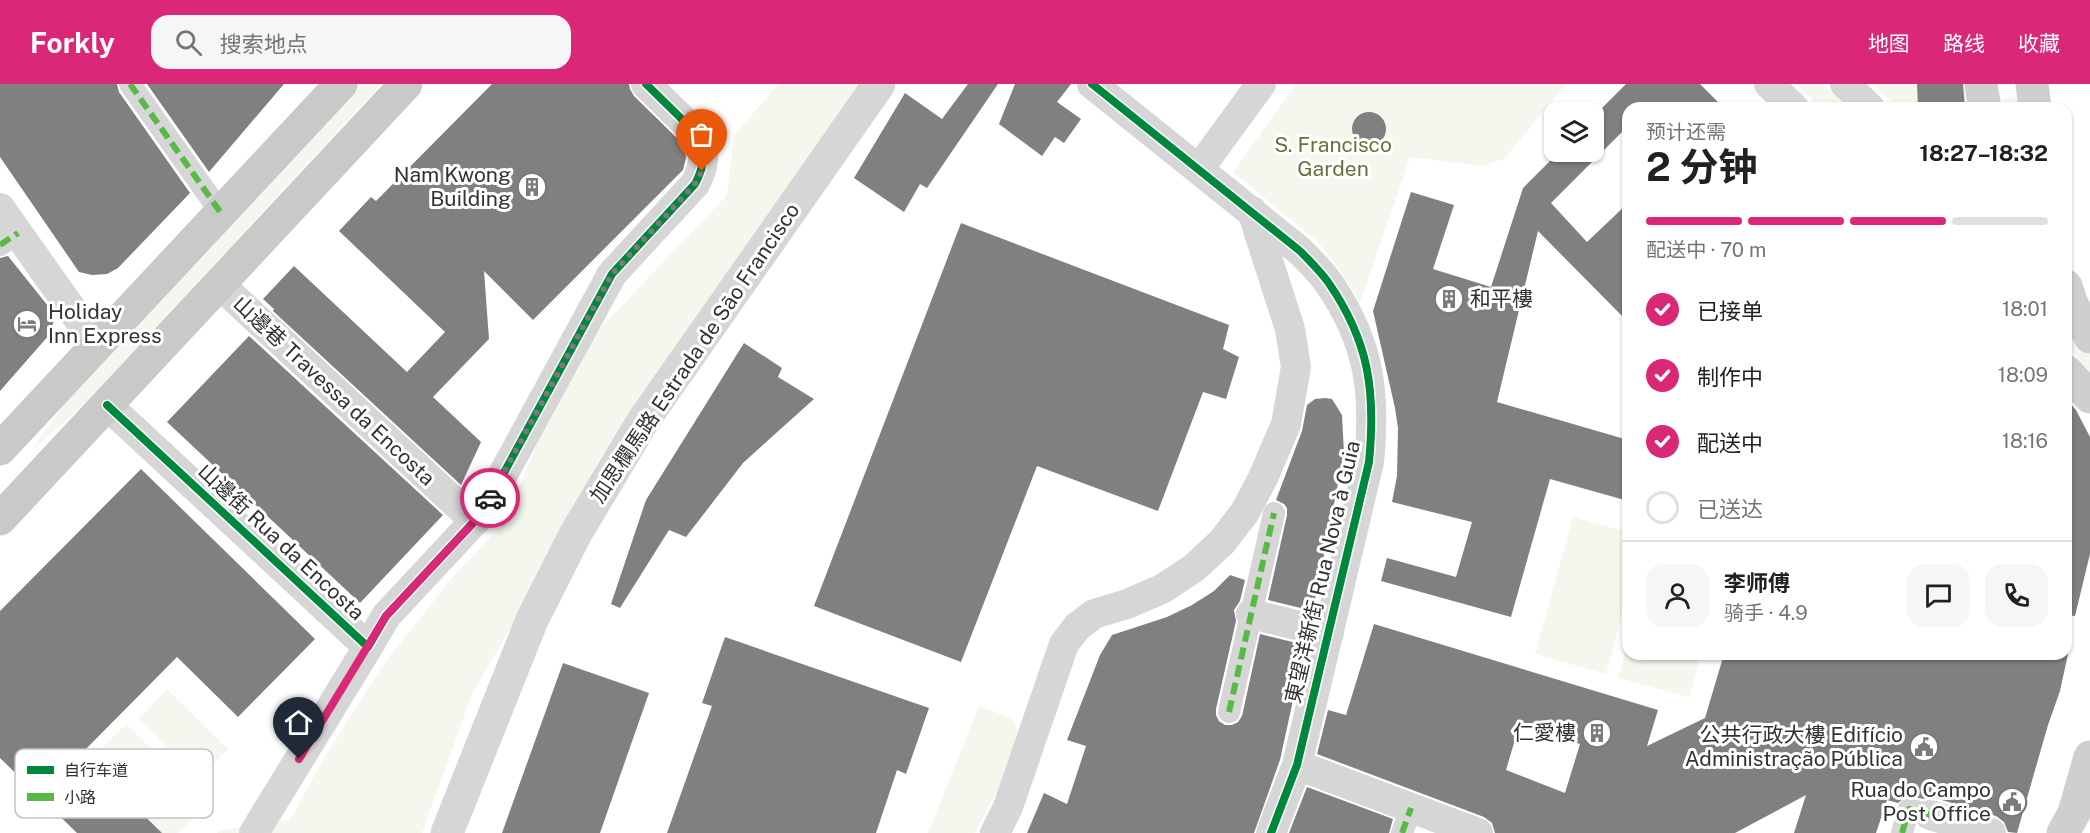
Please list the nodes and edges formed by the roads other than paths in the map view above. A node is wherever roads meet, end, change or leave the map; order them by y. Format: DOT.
graph roads {
  1 [pos="130,84"];
  2 [pos="341,84"];
  3 [pos="406,84"];
  4 [pos="646,84"];
  5 [pos="879,84"];
  6 [pos="1092,84"];
  7 [pos="1261,84"];
  8 [pos="1769,84"];
  9 [pos="1845,84"];
  10 [pos="1981,84"];
  11 [pos="2032,84"];
  12 [pos="1788,102"];
  13 [pos="1864,102"];
  14 [pos="1984,102"];
  15 [pos="2035,102"];
  16 [pos="1199,170"];
  17 [pos="0,208"];
  18 [pos="1252,211"];
  19 [pos="221,213"];
  20 [pos="9,239"];
  21 [pos="219,284"];
  22 [pos="2072,298"];
  23 [pos="2087,327"];
  24 [pos="97,345"];
  25 [pos="2072,378"];
  26 [pos="2090,397"];
  27 [pos="44,402"];
  28 [pos="107,405"];
  29 [pos="79,435"];
  30 [pos="0,449"];
  31 [pos="0,470"];
  32 [pos="0,494"];
  33 [pos="1274,513"];
  34 [pos="0,519"];
  35 [pos="475,521"];
  36 [pos="1251,614"];
  37 [pos="1329,633"];
  38 [pos="368,647"];
  39 [pos="1229,712"];
  40 [pos="2090,757"];
  41 [pos="1297,765"];
  42 [pos="1920,812"];
  43 [pos="1407,820"];
  44 [pos="254,833"];
  45 [pos="447,833"];
  46 [pos="995,833"];
  47 [pos="1271,833"];
  48 [pos="1478,833"];
  49 [pos="1902,833"];
  50 [pos="1991,833"];
  51 [pos="2063,833"];
  1 -- 19 [label="street"];
  2 -- 19 [label="main road"];
  3 -- 21 [label="main road"];
  4 -- 35 [label="street, 山邊街 Rua da Encosta"];
  5 -- 45 [label="street, 加思欄馬路 Estrada de São Francisco"];
  6 -- 16 [label="street, 東望洋新街 Rua Nova à Guia"];
  7 -- 16 [label="street"];
  8 -- 12 [label="street"];
  9 -- 13 [label="street"];
  10 -- 14 [label="main road"];
  11 -- 15 [label="main road"];
  16 -- 18 [label="street, 東望洋新街 Rua Nova à Guia"];
  17 -- 20 [label="street"];
  18 -- 37 [label="street, 東望洋新街 Rua Nova à Guia"];
  18 -- 46 [label="street"];
  19 -- 24 [label="main road"];
  20 -- 24 [label="street"];
  21 -- 28 [label="main road"];
  21 -- 35 [label="street, 山邊巷 Travessa da Encosta"];
  22 -- 23 [label="main road"];
  24 -- 27 [label="main road"];
  25 -- 26 [label="main road"];
  27 -- 30 [label="main road"];
  27 -- 31 [label="main road"];
  28 -- 29 [label="main road"];
  28 -- 38 [label="street, 山邊街 Rua da Encosta"];
  29 -- 32 [label="main road"];
  29 -- 34 [label="main road"];
  33 -- 36 [label="street"];
  35 -- 38 [label="street, 山邊街 Rua da Encosta"];
  36 -- 37 [label="street"];
  36 -- 39 [label="street"];
  37 -- 41 [label="street, 東望洋新街 Rua Nova à Guia"];
  38 -- 44 [label="street"];
  40 -- 51 [label="main road"];
  41 -- 43 [label="street"];
  41 -- 47 [label="street, 東望洋新街 Rua Nova à Guia"];
  42 -- 49 [label="street"];
  42 -- 50 [label="street"];
  43 -- 48 [label="street"];
}
